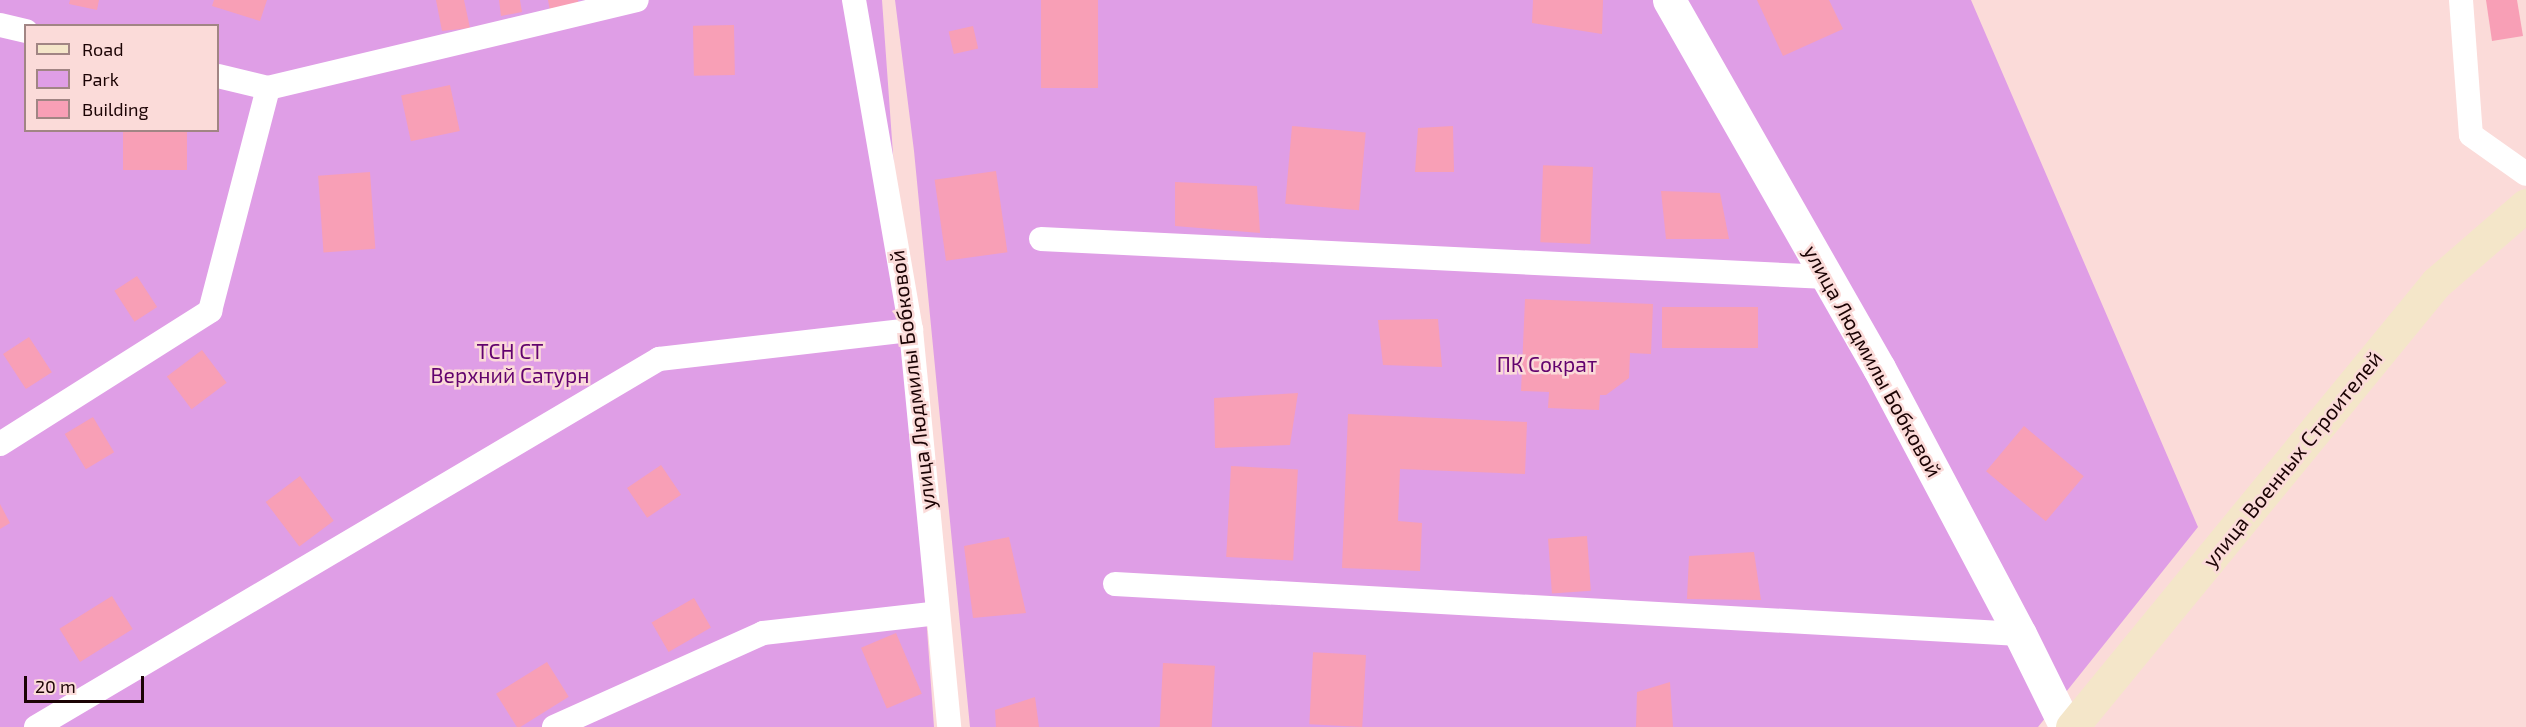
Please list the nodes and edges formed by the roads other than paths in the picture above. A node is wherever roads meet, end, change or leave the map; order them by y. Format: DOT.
graph roads {
  1 [pos="638,0"];
  2 [pos="854,0"];
  3 [pos="1669,0"];
  4 [pos="2462,0"];
  5 [pos="0,25"];
  6 [pos="24,31"];
  7 [pos="219,76"];
  8 [pos="268,88"];
  9 [pos="2526,174"];
  10 [pos="2526,205"];
  11 [pos="1041,239"];
  12 [pos="1827,277"];
  13 [pos="911,330"];
  14 [pos="0,444"];
  15 [pos="1115,584"];
  16 [pos="938,613"];
  17 [pos="2020,634"];
  18 [pos="36,727"];
  19 [pos="554,727"];
  20 [pos="949,727"];
  21 [pos="2066,727"];
  22 [pos="2072,727"];
  1 -- 8 [label="lane"];
  2 -- 13 [label="lane, улица Людмилы Бобковой"];
  3 -- 12 [label="street, улица Людмилы Бобковой"];
  4 -- 9 [label="lane"];
  5 -- 6 [label="lane"];
  7 -- 8 [label="lane"];
  8 -- 14 [label="lane"];
  10 -- 22 [label="main road, улица Военных Строителей"];
  11 -- 12 [label="lane"];
  12 -- 17 [label="street, улица Людмилы Бобковой"];
  13 -- 16 [label="lane, улица Людмилы Бобковой"];
  13 -- 18 [label="lane"];
  15 -- 17 [label="lane"];
  16 -- 19 [label="lane"];
  16 -- 20 [label="lane, улица Людмилы Бобковой"];
  17 -- 21 [label="street, улица Людмилы Бобковой"];
}
